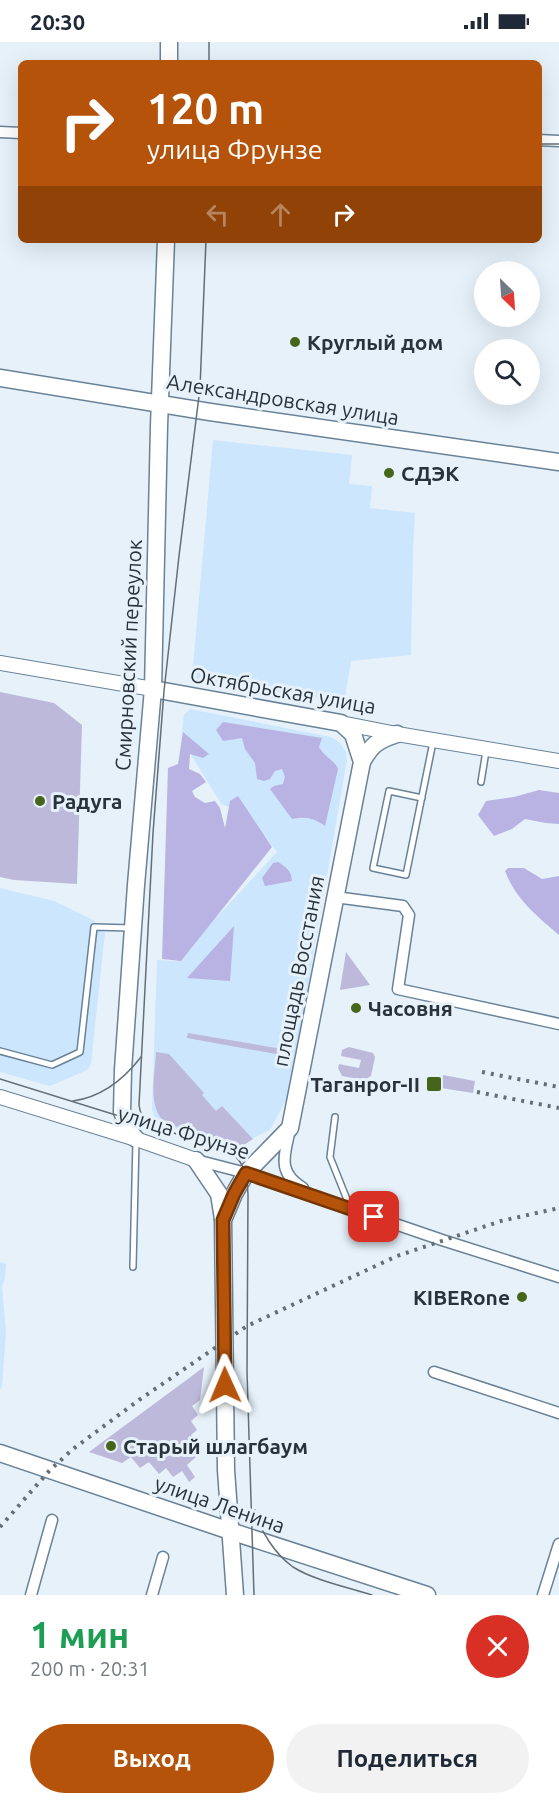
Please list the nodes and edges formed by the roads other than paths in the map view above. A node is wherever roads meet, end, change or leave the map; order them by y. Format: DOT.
graph roads {
  1 [pos="169,42"];
  2 [pos="169,60"];
  3 [pos="0,132"];
  4 [pos="18,133"];
  5 [pos="542,141"];
  6 [pos="559,141"];
  7 [pos="166,243"];
  8 [pos="0,378"];
  9 [pos="159,403"];
  10 [pos="559,462"];
  11 [pos="0,663"];
  12 [pos="153,689"];
  13 [pos="341,723"];
  14 [pos="397,734"];
  15 [pos="433,740"];
  16 [pos="486,749"];
  17 [pos="559,761"];
  18 [pos="362,762"];
  19 [pos="481,782"];
  20 [pos="422,798"];
  21 [pos="335,897"];
  22 [pos="132,928"];
  23 [pos="559,1024"];
  24 [pos="0,1051"];
  25 [pos="0,1097"];
  26 [pos="335,1116"];
  27 [pos="290,1128"];
  28 [pos="136,1139"];
  29 [pos="195,1160"];
  30 [pos="246,1173"];
  31 [pos="219,1194"];
  32 [pos="318,1198"];
  33 [pos="351,1209"];
  34 [pos="223,1220"];
  35 [pos="133,1267"];
  36 [pos="559,1277"];
  37 [pos="434,1372"];
  38 [pos="559,1413"];
  39 [pos="0,1453"];
  40 [pos="52,1520"];
  41 [pos="230,1532"];
  42 [pos="559,1544"];
  43 [pos="163,1557"];
  44 [pos="30,1595"];
  45 [pos="152,1595"];
  46 [pos="235,1595"];
  47 [pos="427,1595"];
  48 [pos="543,1595"];
  1 -- 2 [label="main road"];
  3 -- 4 [label="street"];
  5 -- 6 [label="street"];
  7 -- 9 [label="main road, Смирновский переулок"];
  8 -- 9 [label="main road, Александровская улица"];
  9 -- 10 [label="main road, Александровская улица"];
  9 -- 12 [label="main road, Смирновский переулок"];
  11 -- 12 [label="street, Октябрьская улица"];
  12 -- 13 [label="main road, Октябрьская улица"];
  12 -- 22 [label="main road, Смирновский переулок"];
  13 -- 14 [label="street, Октябрьская улица"];
  13 -- 18 [label="main road, площадь Восстания"];
  14 -- 15 [label="street, Октябрьская улица"];
  14 -- 18 [label="main road, площадь Восстания"];
  15 -- 16 [label="street, Октябрьская улица"];
  15 -- 20 [label="lane"];
  16 -- 17 [label="street, Октябрьская улица"];
  16 -- 19 [label="lane"];
  18 -- 21 [label="main road, площадь Восстания"];
  20 -- 20 [label="lane"];
  21 -- 23 [label="street"];
  21 -- 27 [label="main road, площадь Восстания"];
  22 -- 24 [label="lane"];
  22 -- 28 [label="main road, Смирновский переулок"];
  25 -- 28 [label="street, улица Фрунзе"];
  26 -- 33 [label="lane"];
  27 -- 30 [label="main road"];
  27 -- 32 [label="street"];
  28 -- 29 [label="street, улица Фрунзе"];
  28 -- 35 [label="lane"];
  29 -- 30 [label="street, улица Фрунзе"];
  29 -- 31 [label="main road"];
  30 -- 31 [label="street"];
  30 -- 32 [label="street, улица Фрунзе"];
  30 -- 34 [label="main road"];
  31 -- 34 [label="main road"];
  32 -- 33 [label="street, улица Фрунзе"];
  33 -- 36 [label="street, улица Фрунзе"];
  34 -- 41 [label="main road"];
  37 -- 38 [label="street"];
  39 -- 41 [label="main road, улица Ленина"];
  40 -- 44 [label="street"];
  41 -- 46 [label="main road"];
  41 -- 47 [label="main road, улица Ленина"];
  42 -- 48 [label="street"];
  43 -- 45 [label="street"];
}
